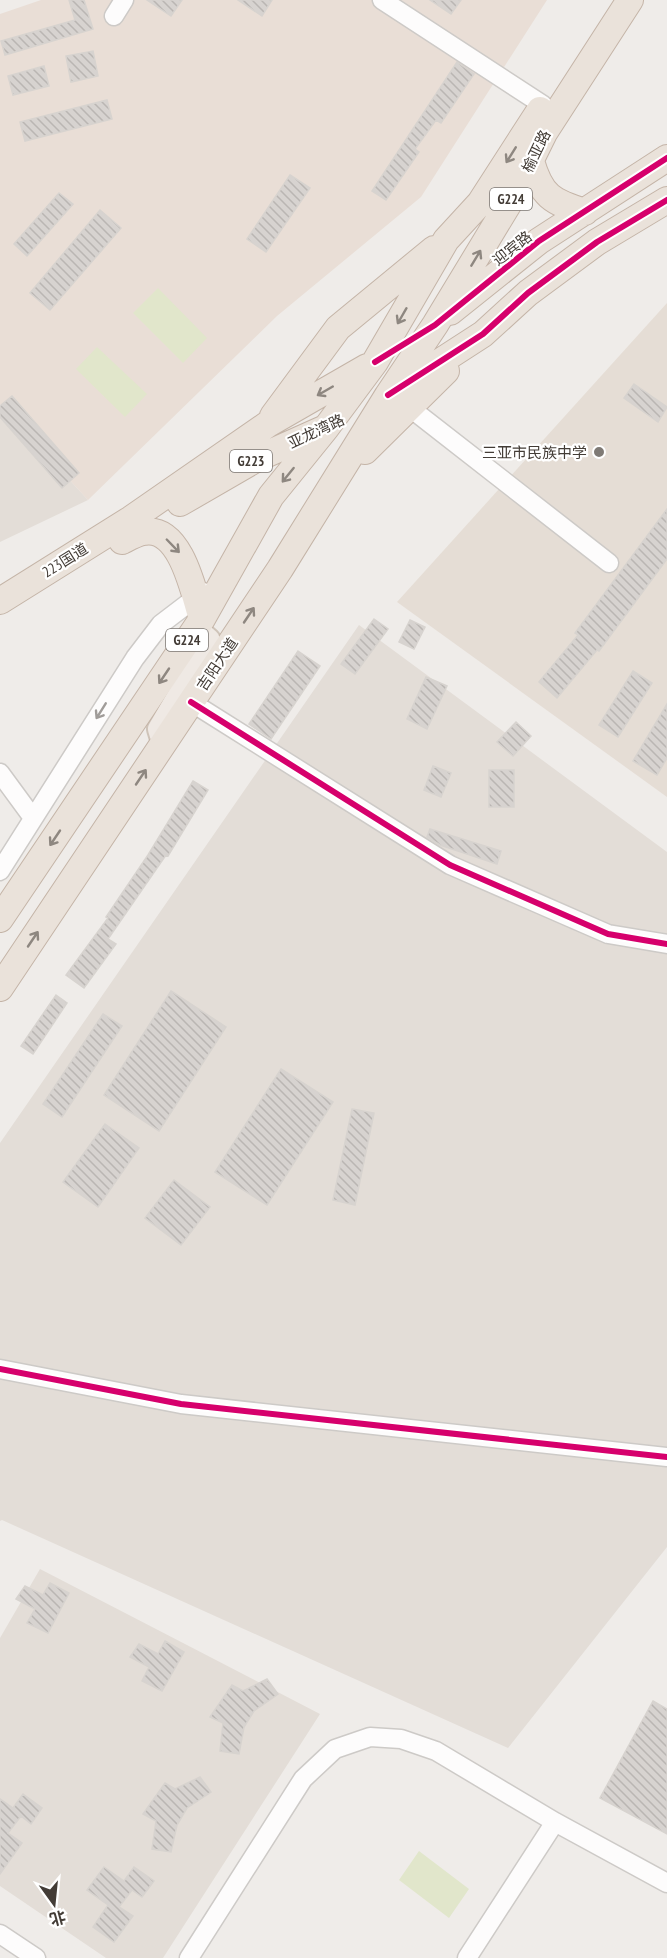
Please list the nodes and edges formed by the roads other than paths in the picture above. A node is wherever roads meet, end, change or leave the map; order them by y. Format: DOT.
graph roads {
  1 [pos="124,0"];
  2 [pos="382,0"];
  3 [pos="610,0"];
  4 [pos="630,0"];
  5 [pos="114,16"];
  6 [pos="543,105"];
  7 [pos="667,158"];
  8 [pos="531,161"];
  9 [pos="636,176"];
  10 [pos="662,203"];
  11 [pos="585,212"];
  12 [pos="446,240"];
  13 [pos="435,325"];
  14 [pos="375,362"];
  15 [pos="398,401"];
  16 [pos="268,424"];
  17 [pos="326,428"];
  18 [pos="126,530"];
  19 [pos="609,563"];
  20 [pos="0,601"];
  21 [pos="196,617"];
  22 [pos="0,619"];
  23 [pos="191,702"];
  24 [pos="163,744"];
  25 [pos="0,772"];
  26 [pos="33,818"];
  27 [pos="0,872"];
  28 [pos="0,919"];
  29 [pos="667,944"];
  30 [pos="0,988"];
  31 [pos="0,1369"];
  32 [pos="667,1457"];
  33 [pos="555,1822"];
  34 [pos="667,1883"];
  35 [pos="0,1934"];
  36 [pos="36,1958"];
  37 [pos="189,1958"];
  38 [pos="467,1958"];
  1 -- 5 [label="street"];
  2 -- 6 [label="street"];
  3 -- 6 [label="highway, 榆亚路 / G224"];
  4 -- 8 [label="highway, 榆亚路 / G224"];
  6 -- 12 [label="highway, 榆亚路 / G224, one-way"];
  7 -- 9 [label="highway, 迎宾路 / G223"];
  8 -- 11 [label="highway"];
  13 -- 8 [label="highway, 榆亚路 / G224, one-way"];
  9 -- 10 [label="highway"];
  9 -- 11 [label="highway, 迎宾路 / G223"];
  10 -- 15 [label="highway, G223"];
  11 -- 13 [label="highway, 迎宾路 / G223"];
  12 -- 14 [label="highway, 榆亚路 / G224, one-way"];
  12 -- 16 [label="highway"];
  13 -- 14 [label="highway, 迎宾路 / G223"];
  13 -- 15 [label="highway, 榆亚路 / G224"];
  14 -- 16 [label="highway, 亚龙湾路 / G223, one-way"];
  14 -- 17 [label="highway, G224"];
  15 -- 17 [label="highway, 亚龙湾路 / G223"];
  15 -- 19 [label="street"];
  23 -- 15 [label="highway, 吉阳大道 / G224, one-way"];
  16 -- 18 [label="highway, 亚龙湾路 / G223"];
  17 -- 18 [label="highway, 亚龙湾路 / G223"];
  17 -- 21 [label="highway, G224, one-way"];
  18 -- 20 [label="highway, 223国道 / G223"];
  18 -- 21 [label="highway, one-way"];
  18 -- 22 [label="highway, 223国道 / G223"];
  21 -- 24 [label="main road"];
  21 -- 26 [label="street, one-way"];
  21 -- 28 [label="highway, G224, one-way"];
  23 -- 24 [label="highway, 吉阳大道 / G224"];
  23 -- 29 [label="street"];
  30 -- 24 [label="highway, 吉阳大道 / G224, one-way"];
  25 -- 26 [label="street"];
  26 -- 27 [label="street"];
  31 -- 32 [label="street"];
  33 -- 34 [label="street"];
  33 -- 37 [label="street"];
  33 -- 38 [label="street"];
  35 -- 36 [label="street"];
}
